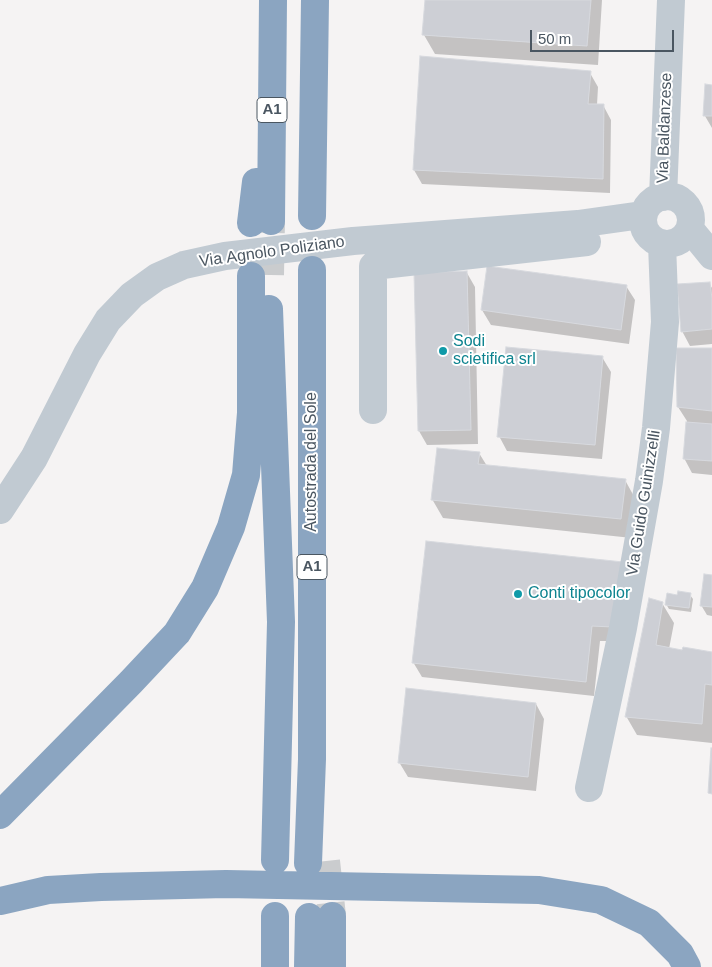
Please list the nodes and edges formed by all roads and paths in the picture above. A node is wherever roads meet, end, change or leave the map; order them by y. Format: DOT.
graph roads {
  1 [pos="273,0"];
  2 [pos="315,0"];
  3 [pos="671,0"];
  4 [pos="662,196"];
  5 [pos="312,216"];
  6 [pos="638,216"];
  7 [pos="261,222"];
  8 [pos="690,229"];
  9 [pos="662,244"];
  10 [pos="712,256"];
  11 [pos="312,270"];
  12 [pos="373,410"];
  13 [pos="0,510"];
  14 [pos="588,788"];
  15 [pos="0,815"];
  16 [pos="275,860"];
  17 [pos="317,862"];
  18 [pos="0,900"];
  19 [pos="275,916"];
  20 [pos="275,967"];
  21 [pos="308,967"];
  22 [pos="332,967"];
  23 [pos="687,967"];
  1 -- 7 [label="highway"];
  2 -- 5 [label="highway"];
  3 -- 4 [label="street, Via Baldanzese"];
  4 -- 6 [label="street, Via Baldanzese"];
  4 -- 8 [label="street, Via Baldanzese"];
  6 -- 9 [label="street"];
  6 -- 12 [label="street, Via Baldanzese"];
  6 -- 13 [label="street, Via Agnolo Poliziano"];
  8 -- 9 [label="street"];
  8 -- 10 [label="street, Via Baldanzese"];
  9 -- 14 [label="street, Via Guido Guinizzelli"];
  11 -- 17 [label="highway, Autostrada del Sole / A1"];
  15 -- 16 [label="highway, A1"];
  18 -- 23 [label="highway"];
  19 -- 20 [label="highway"];
  21 -- 22 [label="highway"];
}
